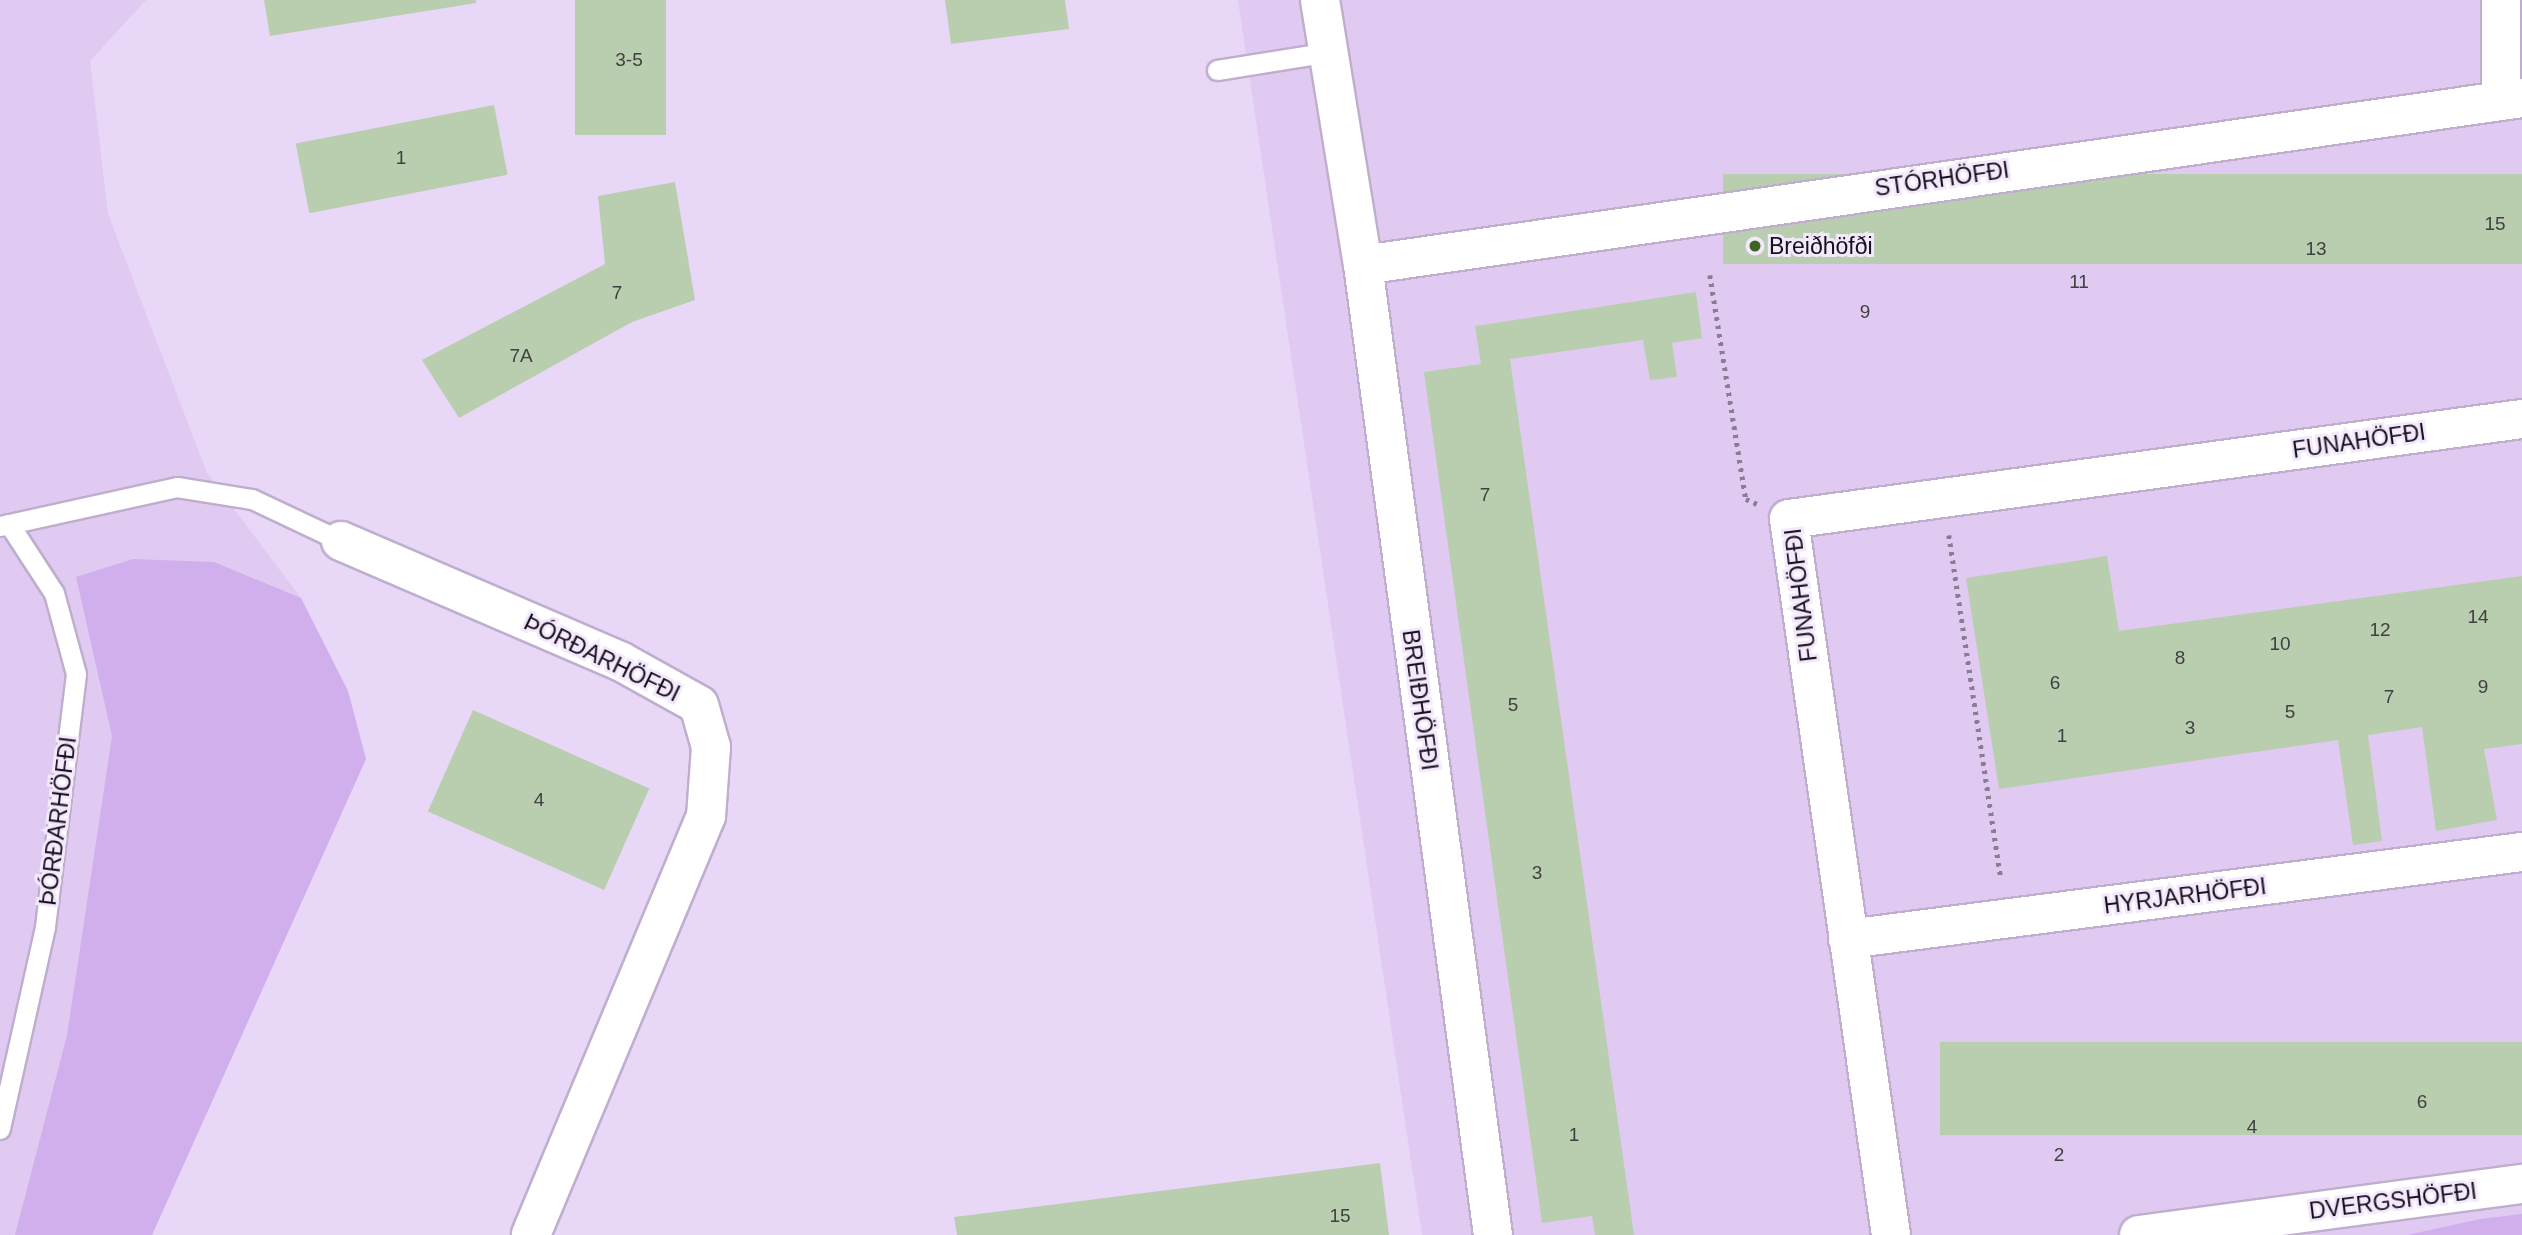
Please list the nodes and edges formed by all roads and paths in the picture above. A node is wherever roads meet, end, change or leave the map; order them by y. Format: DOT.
graph roads {
  1 [pos="1320,0"];
  2 [pos="2501,0"];
  3 [pos="1329,52"];
  4 [pos="1217,70"];
  5 [pos="2512,100"];
  6 [pos="1363,265"];
  7 [pos="1710,275"];
  8 [pos="2522,419"];
  9 [pos="1944,498"];
  10 [pos="1789,519"];
  11 [pos="5,525"];
  12 [pos="341,541"];
  13 [pos="2522,852"];
  14 [pos="2007,918"];
  15 [pos="1847,939"];
  16 [pos="0,1129"];
  17 [pos="2522,1184"];
  18 [pos="2183,1232"];
  19 [pos="531,1235"];
  20 [pos="1493,1235"];
  21 [pos="1891,1235"];
  22 [pos="2139,1235"];
  1 -- 3 [label="street, BREIÐHÖFÐI"];
  2 -- 5 [label="street"];
  3 -- 4 [label="lane"];
  3 -- 6 [label="street, BREIÐHÖFÐI"];
  5 -- 6 [label="street, STÓRHÖFÐI"];
  6 -- 20 [label="street, BREIÐHÖFÐI"];
  7 -- 10 [label="path"];
  8 -- 9 [label="street, FUNAHÖFÐI"];
  9 -- 10 [label="street, FUNAHÖFÐI"];
  9 -- 14 [label="path"];
  10 -- 15 [label="street, FUNAHÖFÐI"];
  11 -- 12 [label="lane, ÞÓRÐARHÖFÐI"];
  11 -- 16 [label="lane, ÞÓRÐARHÖFÐI"];
  12 -- 19 [label="street, ÞÓRÐARHÖFÐI"];
  13 -- 14 [label="street, HYRJARHÖFÐI"];
  14 -- 15 [label="street, HYRJARHÖFÐI"];
  15 -- 21 [label="street, FUNAHÖFÐI"];
  17 -- 18 [label="street, DVERGSHÖFÐI"];
  18 -- 22 [label="street, DVERGSHÖFÐI"];
}
